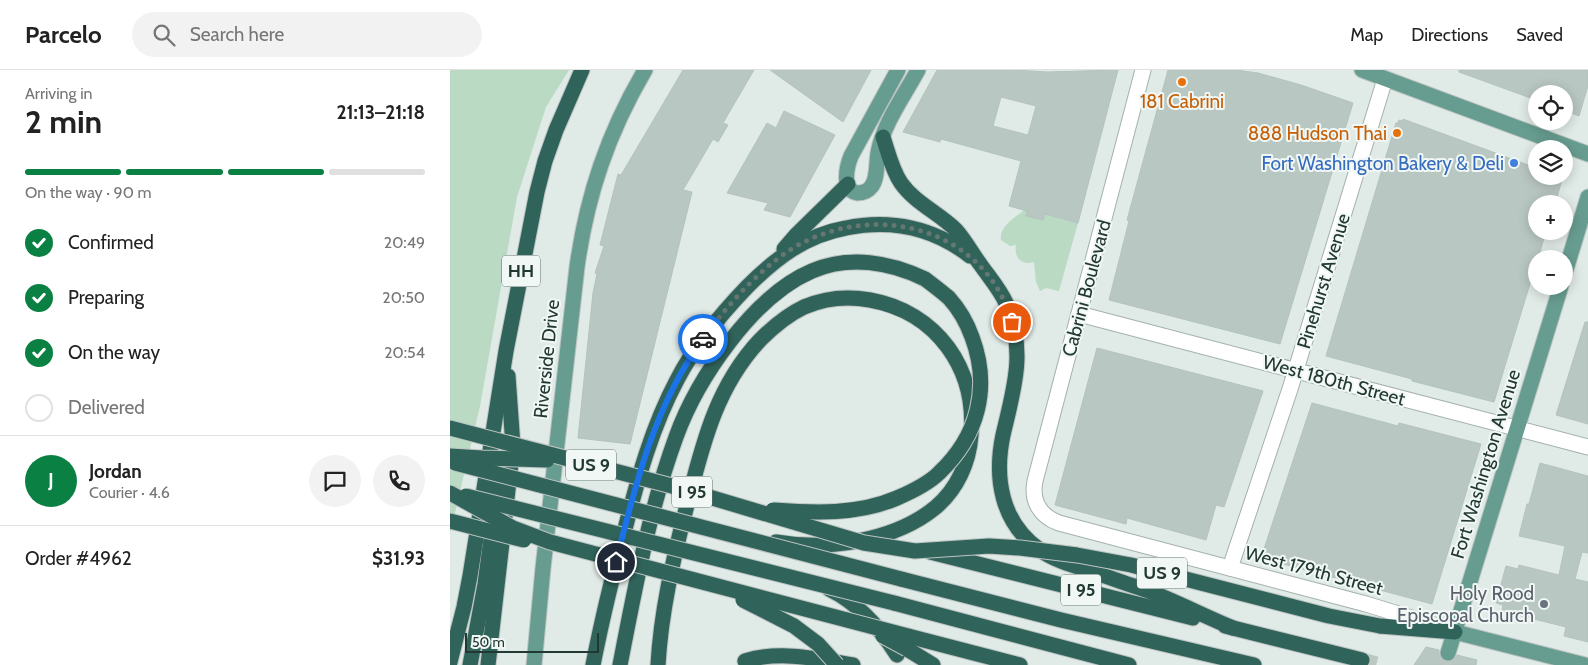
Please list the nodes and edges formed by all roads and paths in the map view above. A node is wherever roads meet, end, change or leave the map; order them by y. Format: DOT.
graph roads {
  1 [pos="582,70"];
  2 [pos="645,70"];
  3 [pos="898,70"];
  4 [pos="918,70"];
  5 [pos="1143,70"];
  6 [pos="1362,70"];
  7 [pos="1386,79"];
  8 [pos="882,137"];
  9 [pos="1588,154"];
  10 [pos="848,184"];
  11 [pos="1588,197"];
  12 [pos="1572,250"];
  13 [pos="772,264"];
  14 [pos="981,266"];
  15 [pos="1558,295"];
  16 [pos="1079,314"];
  17 [pos="506,351"];
  18 [pos="1296,371"];
  19 [pos="497,407"];
  20 [pos="450,428"];
  21 [pos="1517,428"];
  22 [pos="1588,447"];
  23 [pos="450,457"];
  24 [pos="450,462"];
  25 [pos="661,483"];
  26 [pos="450,488"];
  27 [pos="450,493"];
  28 [pos="732,504"];
  29 [pos="1037,506"];
  30 [pos="450,520"];
  31 [pos="1230,568"];
  32 [pos="718,584"];
  33 [pos="1233,628"];
  34 [pos="1455,632"];
  35 [pos="1448,653"];
  36 [pos="897,655"];
  37 [pos="1362,660"];
  38 [pos="594,661"];
  39 [pos="450,662"];
  40 [pos="737,663"];
  41 [pos="470,665"];
  42 [pos="488,665"];
  43 [pos="534,665"];
  44 [pos="620,665"];
  45 [pos="658,665"];
  46 [pos="802,665"];
  47 [pos="837,665"];
  48 [pos="853,665"];
  49 [pos="933,665"];
  50 [pos="1020,665"];
  51 [pos="1129,665"];
  52 [pos="1254,665"];
  53 [pos="1585,665"];
  1 -- 17 [label="highway, HH"];
  2 -- 43 [label="main road, Riverside Drive"];
  3 -- 10 [label="main road"];
  4 -- 8 [label="main road"];
  5 -- 16 [label="street, Cabrini Boulevard"];
  6 -- 7 [label="main road"];
  7 -- 9 [label="main road"];
  7 -- 18 [label="street, Pinehurst Avenue"];
  8 -- 10 [label="main road"];
  8 -- 14 [label="highway"];
  10 -- 13 [label="highway"];
  11 -- 12 [label="main road"];
  13 -- 14 [label="highway"];
  13 -- 38 [label="highway"];
  14 -- 33 [label="highway"];
  15 -- 21 [label="main road, Fort Washington Avenue"];
  16 -- 18 [label="street, West 180th Street"];
  16 -- 29 [label="street, Cabrini Boulevard"];
  17 -- 19 [label="highway, HH"];
  17 -- 42 [label="highway"];
  18 -- 21 [label="street, West 180th Street"];
  18 -- 31 [label="street, Pinehurst Avenue"];
  19 -- 39 [label="highway, HH"];
  19 -- 41 [label="highway"];
  20 -- 25 [label="highway, US 9, bridge"];
  21 -- 22 [label="street, West 180th Street"];
  21 -- 34 [label="main road, Fort Washington Avenue"];
  23 -- 33 [label="highway, I 95, bridge"];
  23 -- 45 [label="highway, bridge"];
  24 -- 52 [label="highway, I 95, bridge"];
  25 -- 28 [label="highway, US 9, bridge"];
  25 -- 28 [label="highway, bridge"];
  25 -- 44 [label="highway"];
  26 -- 36 [label="highway"];
  27 -- 50 [label="highway, bridge"];
  27 -- 51 [label="highway, bridge"];
  28 -- 34 [label="highway, US 9, bridge"];
  29 -- 31 [label="street, West 179th Street"];
  30 -- 32 [label="highway, bridge"];
  31 -- 34 [label="street, West 179th Street"];
  32 -- 47 [label="highway, bridge"];
  32 -- 49 [label="highway, bridge"];
  33 -- 37 [label="highway, I 95"];
  34 -- 35 [label="main road, Fort Washington Avenue"];
  34 -- 53 [label="main road, West 179th Street / US 9"];
  40 -- 46 [label="highway"];
  40 -- 48 [label="highway"];
}
